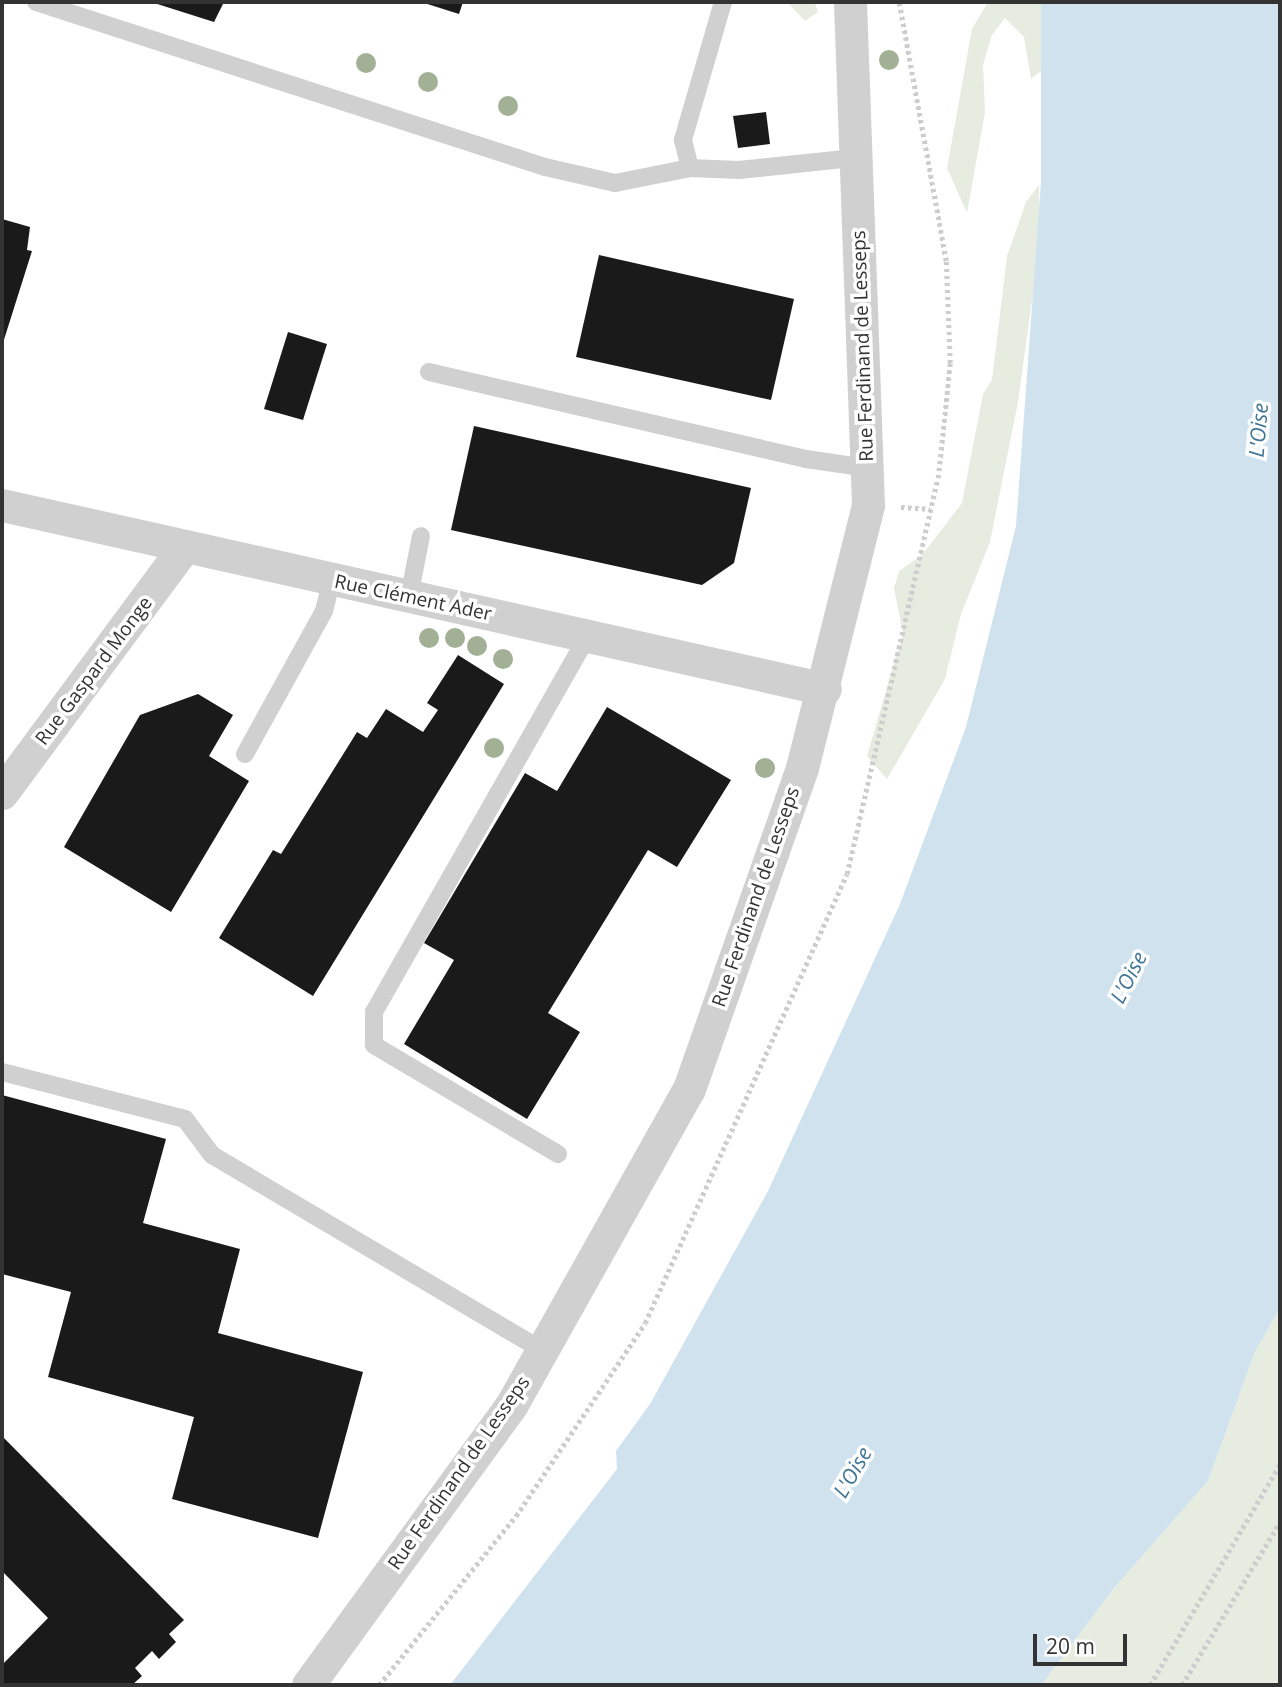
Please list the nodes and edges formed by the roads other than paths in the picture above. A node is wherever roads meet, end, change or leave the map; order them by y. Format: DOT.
graph roads {
  1 [pos="36,2"];
  2 [pos="723,2"];
  3 [pos="850,2"];
  4 [pos="854,158"];
  5 [pos="690,168"];
  6 [pos="429,372"];
  7 [pos="868,468"];
  8 [pos="2,505"];
  9 [pos="421,536"];
  10 [pos="184,548"];
  11 [pos="332,580"];
  12 [pos="409,597"];
  13 [pos="587,637"];
  14 [pos="825,689"];
  15 [pos="245,754"];
  16 [pos="2,793"];
  17 [pos="2,1072"];
  18 [pos="558,1154"];
  19 [pos="542,1350"];
  20 [pos="308,1685"];
  1 -- 5 [label="lane"];
  2 -- 5 [label="lane"];
  3 -- 4 [label="street, Rue Ferdinand de Lesseps"];
  4 -- 5 [label="lane"];
  4 -- 7 [label="street, Rue Ferdinand de Lesseps"];
  6 -- 7 [label="lane"];
  7 -- 14 [label="street, Rue Ferdinand de Lesseps"];
  8 -- 10 [label="street, Rue Clément Ader"];
  9 -- 12 [label="lane"];
  10 -- 11 [label="street, Rue Clément Ader"];
  10 -- 16 [label="street, Rue Gaspard Monge"];
  11 -- 12 [label="street, Rue Clément Ader"];
  11 -- 15 [label="lane"];
  12 -- 13 [label="street, Rue Clément Ader"];
  13 -- 14 [label="street, Rue Clément Ader"];
  13 -- 18 [label="lane"];
  14 -- 19 [label="street, Rue Ferdinand de Lesseps"];
  17 -- 19 [label="lane"];
  19 -- 20 [label="street, Rue Ferdinand de Lesseps"];
}
